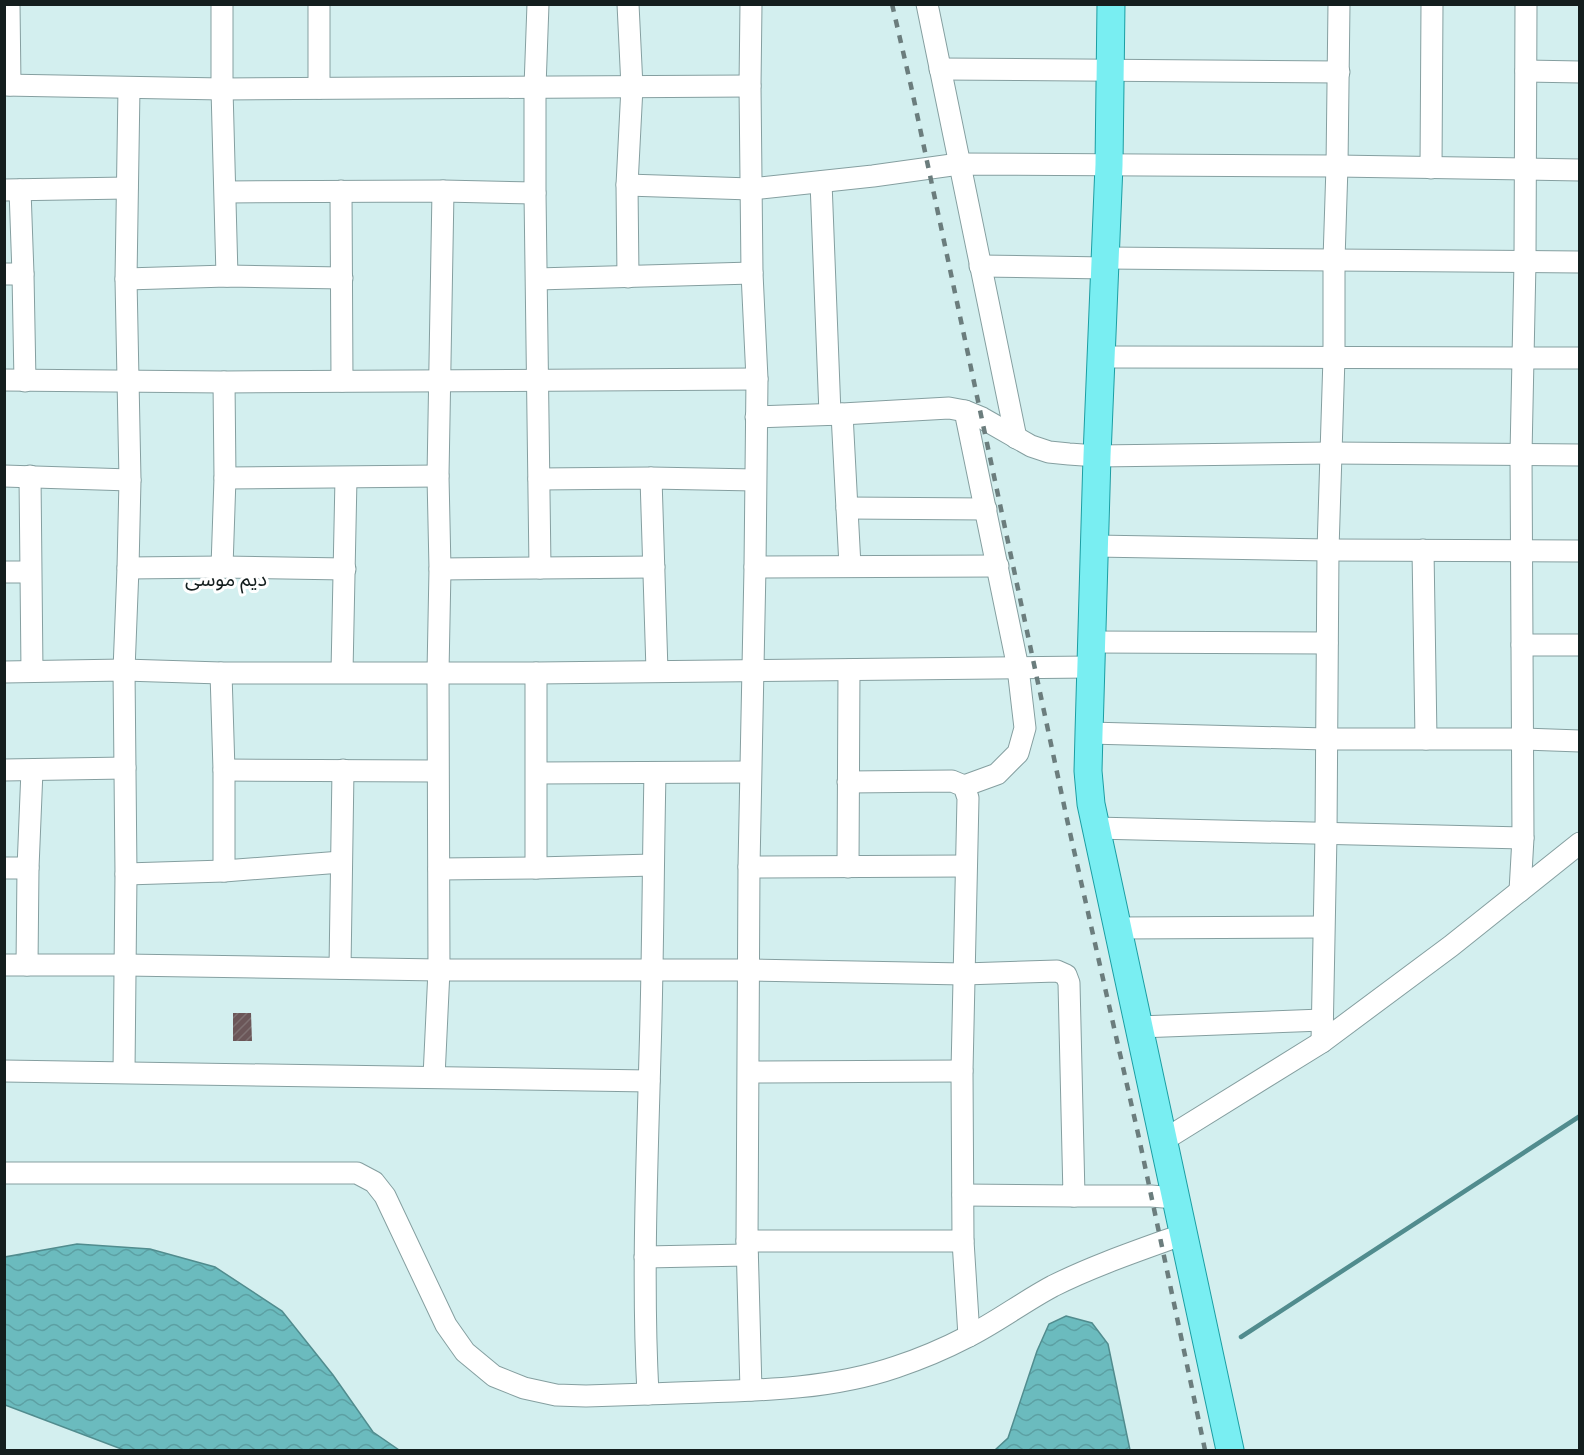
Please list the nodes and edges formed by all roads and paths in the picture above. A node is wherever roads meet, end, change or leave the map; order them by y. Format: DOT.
graph roads {
  1 [pos="9,4"];
  2 [pos="222,4"];
  3 [pos="319,4"];
  4 [pos="538,4"];
  5 [pos="628,4"];
  6 [pos="751,4"];
  7 [pos="927,4"];
  8 [pos="1111,4"];
  9 [pos="1339,4"];
  10 [pos="1432,4"];
  11 [pos="1526,4"];
  12 [pos="940,69"];
  13 [pos="1111,70"];
  14 [pos="1526,71"];
  15 [pos="1339,72"];
  16 [pos="1580,72"];
  17 [pos="7,85"];
  18 [pos="750,86"];
  19 [pos="536,87"];
  20 [pos="632,87"];
  21 [pos="129,88"];
  22 [pos="319,88"];
  23 [pos="222,89"];
  24 [pos="959,164"];
  25 [pos="1109,165"];
  26 [pos="1337,166"];
  27 [pos="1431,168"];
  28 [pos="1525,170"];
  29 [pos="1580,170"];
  30 [pos="821,182"];
  31 [pos="627,185"];
  32 [pos="127,188"];
  33 [pos="751,189"];
  34 [pos="12,190"];
  35 [pos="340,191"];
  36 [pos="443,191"];
  37 [pos="226,192"];
  38 [pos="535,193"];
  39 [pos="1334,260"];
  40 [pos="1525,262"];
  41 [pos="1580,262"];
  42 [pos="1106,263"];
  43 [pos="980,266"];
  44 [pos="752,273"];
  45 [pos="14,274"];
  46 [pos="227,276"];
  47 [pos="628,277"];
  48 [pos="342,278"];
  49 [pos="126,279"];
  50 [pos="537,279"];
  51 [pos="1102,357"];
  52 [pos="1334,357"];
  53 [pos="1522,357"];
  54 [pos="1580,358"];
  55 [pos="757,379"];
  56 [pos="14,380"];
  57 [pos="439,380"];
  58 [pos="128,381"];
  59 [pos="342,381"];
  60 [pos="539,381"];
  61 [pos="224,382"];
  62 [pos="965,411"];
  63 [pos="836,414"];
  64 [pos="756,417"];
  65 [pos="1016,438"];
  66 [pos="1331,453"];
  67 [pos="1521,454"];
  68 [pos="1580,455"];
  69 [pos="1097,456"];
  70 [pos="4,476"];
  71 [pos="30,476"];
  72 [pos="438,476"];
  73 [pos="225,478"];
  74 [pos="346,478"];
  75 [pos="651,478"];
  76 [pos="540,479"];
  77 [pos="129,480"];
  78 [pos="755,480"];
  79 [pos="847,508"];
  80 [pos="986,509"];
  81 [pos="1095,546"];
  82 [pos="1328,550"];
  83 [pos="1424,550"];
  84 [pos="1521,550"];
  85 [pos="1580,551"];
  86 [pos="850,566"];
  87 [pos="998,566"];
  88 [pos="222,567"];
  89 [pos="654,567"];
  90 [pos="755,567"];
  91 [pos="128,568"];
  92 [pos="540,568"];
  93 [pos="345,569"];
  94 [pos="440,569"];
  95 [pos="4,572"];
  96 [pos="30,572"];
  97 [pos="1327,643"];
  98 [pos="1522,645"];
  99 [pos="1580,645"];
  100 [pos="1092,655"];
  101 [pos="1018,668"];
  102 [pos="124,670"];
  103 [pos="849,670"];
  104 [pos="32,671"];
  105 [pos="657,671"];
  106 [pos="752,671"];
  107 [pos="4,672"];
  108 [pos="342,672"];
  109 [pos="438,672"];
  110 [pos="536,672"];
  111 [pos="221,673"];
  112 [pos="1089,733"];
  113 [pos="1326,739"];
  114 [pos="1426,739"];
  115 [pos="1523,739"];
  116 [pos="1580,741"];
  117 [pos="125,768"];
  118 [pos="4,770"];
  119 [pos="32,770"];
  120 [pos="224,770"];
  121 [pos="344,770"];
  122 [pos="437,771"];
  123 [pos="750,772"];
  124 [pos="537,773"];
  125 [pos="655,773"];
  126 [pos="848,782"];
  127 [pos="964,786"];
  128 [pos="1095,828"];
  129 [pos="1326,834"];
  130 [pos="1522,838"];
  131 [pos="1580,843"];
  132 [pos="341,862"];
  133 [pos="653,865"];
  134 [pos="966,866"];
  135 [pos="749,867"];
  136 [pos="848,867"];
  137 [pos="4,868"];
  138 [pos="28,868"];
  139 [pos="536,868"];
  140 [pos="439,869"];
  141 [pos="224,871"];
  142 [pos="126,874"];
  143 [pos="1521,891"];
  144 [pos="1323,927"];
  145 [pos="1117,928"];
  146 [pos="4,965"];
  147 [pos="27,965"];
  148 [pos="125,965"];
  149 [pos="340,968"];
  150 [pos="439,970"];
  151 [pos="652,970"];
  152 [pos="749,970"];
  153 [pos="964,974"];
  154 [pos="1322,1020"];
  155 [pos="1139,1027"];
  156 [pos="1322,1042"];
  157 [pos="4,1071"];
  158 [pos="962,1071"];
  159 [pos="124,1072"];
  160 [pos="749,1072"];
  161 [pos="434,1077"];
  162 [pos="649,1081"];
  163 [pos="1164,1140"];
  164 [pos="4,1173"];
  165 [pos="963,1195"];
  166 [pos="1074,1196"];
  167 [pos="1176,1198"];
  168 [pos="1184,1234"];
  169 [pos="963,1241"];
  170 [pos="747,1248"];
  171 [pos="645,1257"];
  172 [pos="969,1336"];
  173 [pos="751,1390"];
  174 [pos="648,1394"];
  175 [pos="1230,1450"];
  1 -- 17 [label="street"];
  2 -- 23 [label="street"];
  3 -- 22 [label="street"];
  4 -- 19 [label="street"];
  5 -- 20 [label="street"];
  6 -- 18 [label="street"];
  7 -- 12 [label="street"];
  8 -- 13 [label="main road"];
  9 -- 15 [label="street"];
  10 -- 27 [label="street"];
  11 -- 14 [label="street"];
  12 -- 13 [label="street"];
  12 -- 24 [label="street"];
  13 -- 15 [label="street"];
  13 -- 25 [label="main road"];
  14 -- 16 [label="street"];
  14 -- 28 [label="street"];
  15 -- 26 [label="street"];
  17 -- 21 [label="street"];
  18 -- 20 [label="street"];
  18 -- 33 [label="street"];
  19 -- 20 [label="street"];
  19 -- 22 [label="street"];
  19 -- 38 [label="street"];
  20 -- 31 [label="street"];
  21 -- 23 [label="street"];
  21 -- 32 [label="street"];
  22 -- 23 [label="street"];
  23 -- 37 [label="street"];
  24 -- 25 [label="street"];
  24 -- 30 [label="street"];
  24 -- 43 [label="street"];
  25 -- 26 [label="street"];
  25 -- 42 [label="main road"];
  26 -- 27 [label="street"];
  26 -- 39 [label="street"];
  27 -- 28 [label="street"];
  28 -- 29 [label="street"];
  28 -- 40 [label="street"];
  30 -- 33 [label="street"];
  30 -- 63 [label="street"];
  31 -- 33 [label="street"];
  31 -- 47 [label="street"];
  32 -- 34 [label="street"];
  32 -- 49 [label="street"];
  33 -- 44 [label="street"];
  34 -- 45 [label="street"];
  35 -- 36 [label="street"];
  35 -- 37 [label="street"];
  35 -- 48 [label="street"];
  36 -- 38 [label="street"];
  36 -- 57 [label="street"];
  37 -- 46 [label="street"];
  38 -- 50 [label="street"];
  39 -- 40 [label="street"];
  39 -- 42 [label="street"];
  39 -- 52 [label="street"];
  40 -- 41 [label="street"];
  40 -- 53 [label="street"];
  42 -- 43 [label="street"];
  42 -- 51 [label="main road"];
  43 -- 65 [label="street"];
  44 -- 47 [label="street"];
  44 -- 55 [label="street"];
  45 -- 56 [label="street"];
  46 -- 48 [label="street"];
  46 -- 49 [label="street"];
  47 -- 50 [label="street"];
  48 -- 59 [label="street"];
  49 -- 58 [label="street"];
  50 -- 60 [label="street"];
  51 -- 52 [label="street"];
  51 -- 69 [label="main road"];
  52 -- 53 [label="street"];
  52 -- 66 [label="street"];
  53 -- 54 [label="street"];
  53 -- 67 [label="street"];
  55 -- 60 [label="street"];
  55 -- 64 [label="street"];
  56 -- 58 [label="street"];
  57 -- 59 [label="street"];
  57 -- 60 [label="street"];
  57 -- 72 [label="street"];
  58 -- 61 [label="street"];
  58 -- 77 [label="street"];
  59 -- 61 [label="street"];
  60 -- 76 [label="street"];
  61 -- 73 [label="street"];
  62 -- 63 [label="street"];
  62 -- 65 [label="street"];
  62 -- 80 [label="street"];
  63 -- 64 [label="street"];
  63 -- 79 [label="street"];
  64 -- 78 [label="street"];
  65 -- 69 [label="street"];
  66 -- 67 [label="street"];
  66 -- 69 [label="street"];
  66 -- 82 [label="street"];
  67 -- 68 [label="street"];
  67 -- 84 [label="street"];
  69 -- 81 [label="main road"];
  70 -- 71 [label="street"];
  71 -- 77 [label="street"];
  71 -- 96 [label="street"];
  72 -- 74 [label="street"];
  72 -- 94 [label="street"];
  73 -- 74 [label="street"];
  73 -- 88 [label="street"];
  74 -- 93 [label="street"];
  75 -- 76 [label="street"];
  75 -- 78 [label="street"];
  75 -- 89 [label="street"];
  76 -- 92 [label="street"];
  77 -- 91 [label="street"];
  78 -- 90 [label="street"];
  79 -- 80 [label="street"];
  79 -- 86 [label="street"];
  80 -- 87 [label="street"];
  81 -- 82 [label="street"];
  81 -- 100 [label="main road"];
  82 -- 83 [label="street"];
  82 -- 97 [label="street"];
  83 -- 84 [label="street"];
  83 -- 114 [label="street"];
  84 -- 85 [label="street"];
  84 -- 98 [label="street"];
  86 -- 87 [label="street"];
  86 -- 90 [label="street"];
  87 -- 101 [label="street"];
  88 -- 91 [label="street"];
  88 -- 93 [label="street"];
  89 -- 92 [label="street"];
  89 -- 105 [label="street"];
  90 -- 106 [label="street"];
  91 -- 102 [label="street"];
  92 -- 94 [label="street"];
  93 -- 108 [label="street"];
  94 -- 109 [label="street"];
  95 -- 96 [label="street"];
  96 -- 104 [label="street"];
  97 -- 100 [label="street"];
  97 -- 113 [label="street"];
  98 -- 99 [label="street"];
  98 -- 115 [label="street"];
  100 -- 101 [label="street"];
  100 -- 112 [label="main road"];
  101 -- 103 [label="street"];
  101 -- 127 [label="street"];
  102 -- 104 [label="street"];
  102 -- 111 [label="street"];
  102 -- 117 [label="street"];
  103 -- 106 [label="street"];
  103 -- 126 [label="street"];
  104 -- 107 [label="street"];
  105 -- 106 [label="street"];
  105 -- 110 [label="street"];
  106 -- 123 [label="street"];
  108 -- 109 [label="street"];
  108 -- 111 [label="street"];
  109 -- 110 [label="street"];
  109 -- 122 [label="street"];
  110 -- 124 [label="street"];
  111 -- 120 [label="street"];
  112 -- 113 [label="street"];
  112 -- 128 [label="main road"];
  113 -- 114 [label="street"];
  113 -- 129 [label="street"];
  114 -- 115 [label="street"];
  115 -- 116 [label="street"];
  115 -- 130 [label="street"];
  117 -- 119 [label="street"];
  117 -- 142 [label="street"];
  118 -- 119 [label="street"];
  119 -- 138 [label="street"];
  120 -- 121 [label="street"];
  120 -- 141 [label="street"];
  121 -- 122 [label="street"];
  121 -- 132 [label="street"];
  122 -- 140 [label="street"];
  123 -- 125 [label="street"];
  123 -- 135 [label="street"];
  124 -- 125 [label="street"];
  124 -- 139 [label="street"];
  125 -- 133 [label="street"];
  126 -- 127 [label="street"];
  126 -- 136 [label="street"];
  127 -- 134 [label="street"];
  128 -- 129 [label="street"];
  128 -- 145 [label="main road"];
  129 -- 130 [label="street"];
  129 -- 144 [label="street"];
  130 -- 143 [label="street"];
  131 -- 143 [label="street"];
  132 -- 141 [label="street"];
  132 -- 149 [label="street"];
  133 -- 139 [label="street"];
  133 -- 151 [label="street"];
  134 -- 136 [label="street"];
  134 -- 153 [label="street"];
  135 -- 136 [label="street"];
  135 -- 152 [label="street"];
  137 -- 138 [label="street"];
  138 -- 147 [label="street"];
  139 -- 140 [label="street"];
  140 -- 150 [label="street"];
  141 -- 142 [label="street"];
  142 -- 148 [label="street"];
  143 -- 156 [label="street"];
  144 -- 145 [label="street"];
  144 -- 154 [label="street"];
  145 -- 155 [label="main road"];
  146 -- 147 [label="street"];
  147 -- 148 [label="street"];
  148 -- 149 [label="street"];
  148 -- 159 [label="street"];
  149 -- 150 [label="street"];
  150 -- 151 [label="street"];
  150 -- 161 [label="street"];
  151 -- 152 [label="street"];
  151 -- 162 [label="street"];
  152 -- 153 [label="street"];
  152 -- 160 [label="street"];
  153 -- 158 [label="street"];
  153 -- 166 [label="street"];
  154 -- 155 [label="street"];
  154 -- 156 [label="street"];
  155 -- 163 [label="main road"];
  156 -- 163 [label="street"];
  157 -- 159 [label="street"];
  158 -- 160 [label="street"];
  158 -- 165 [label="street"];
  159 -- 161 [label="street"];
  160 -- 170 [label="street"];
  161 -- 162 [label="street"];
  162 -- 171 [label="street"];
  163 -- 167 [label="main road"];
  164 -- 174 [label="street"];
  165 -- 166 [label="street"];
  165 -- 169 [label="street"];
  166 -- 167 [label="street"];
  167 -- 168 [label="main road"];
  168 -- 172 [label="street"];
  168 -- 175 [label="main road"];
  169 -- 170 [label="street"];
  169 -- 172 [label="street"];
  170 -- 171 [label="street"];
  170 -- 173 [label="street"];
  171 -- 174 [label="street"];
  172 -- 173 [label="street"];
  173 -- 174 [label="street"];
}
